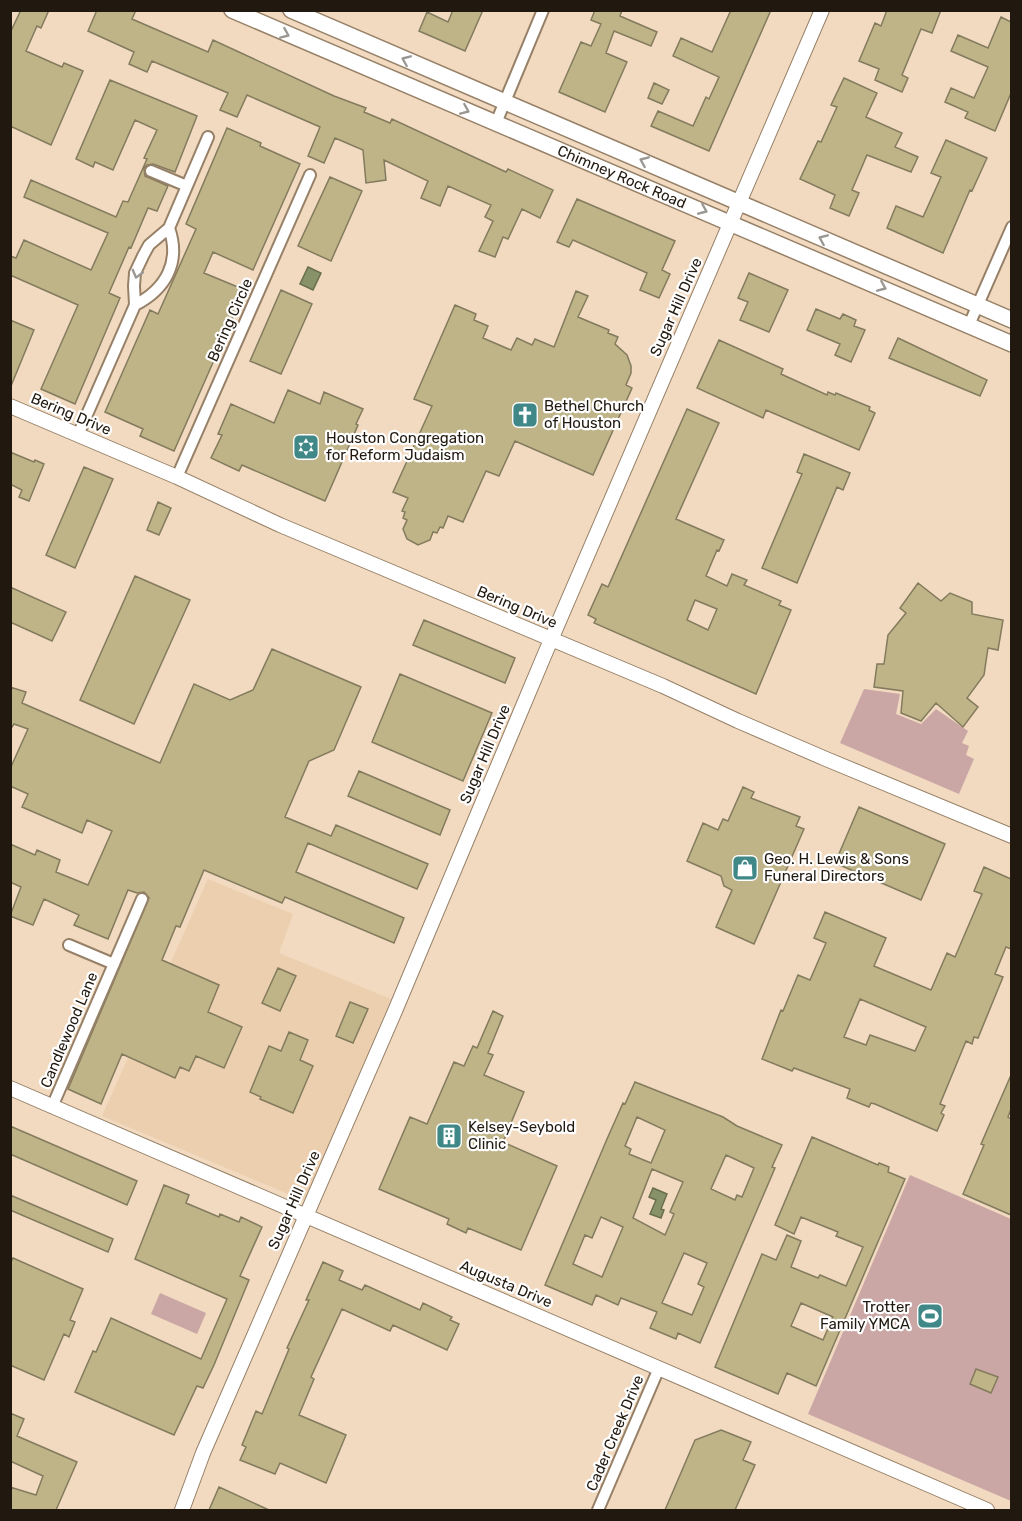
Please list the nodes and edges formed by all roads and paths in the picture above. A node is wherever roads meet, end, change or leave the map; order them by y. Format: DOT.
graph roads {
  1 [pos="232,10"];
  2 [pos="291,10"];
  3 [pos="543,10"];
  4 [pos="822,10"];
  5 [pos="263,17"];
  6 [pos="505,102"];
  7 [pos="496,123"];
  8 [pos="208,137"];
  9 [pos="151,171"];
  10 [pos="310,175"];
  11 [pos="187,186"];
  12 [pos="740,203"];
  13 [pos="731,222"];
  14 [pos="1011,227"];
  15 [pos="169,228"];
  16 [pos="135,305"];
  17 [pos="978,305"];
  18 [pos="1011,320"];
  19 [pos="969,325"];
  20 [pos="1011,344"];
  21 [pos="10,406"];
  22 [pos="78,435"];
  23 [pos="177,477"];
  24 [pos="551,640"];
  25 [pos="1011,836"];
  26 [pos="142,899"];
  27 [pos="69,945"];
  28 [pos="114,964"];
  29 [pos="10,1088"];
  30 [pos="52,1107"];
  31 [pos="306,1214"];
  32 [pos="659,1368"];
  33 [pos="182,1510"];
  34 [pos="598,1510"];
  35 [pos="984,1510"];
  1 -- 5 [label="main road, Chimney Rock Road"];
  6 -- 2 [label="main road, Chimney Rock Road, one-way"];
  3 -- 6 [label="street"];
  4 -- 12 [label="street, Sugar Hill Drive"];
  5 -- 7 [label="main road, Chimney Rock Road, one-way"];
  6 -- 7 [label="street"];
  12 -- 6 [label="main road, Chimney Rock Road, one-way"];
  7 -- 13 [label="main road, Chimney Rock Road, one-way"];
  8 -- 11 [label="street"];
  9 -- 11 [label="street"];
  10 -- 23 [label="street, Bering Circle"];
  11 -- 15 [label="street"];
  12 -- 13 [label="street, Sugar Hill Drive"];
  17 -- 12 [label="main road, Chimney Rock Road, one-way"];
  13 -- 19 [label="main road, Chimney Rock Road, one-way"];
  13 -- 24 [label="street, Sugar Hill Drive"];
  14 -- 17 [label="street"];
  15 -- 16 [label="street, one-way"];
  15 -- 16 [label="street"];
  16 -- 22 [label="street"];
  17 -- 18 [label="main road, Chimney Rock Road"];
  17 -- 19 [label="street"];
  19 -- 20 [label="main road, Chimney Rock Road"];
  21 -- 22 [label="street, Bering Drive"];
  22 -- 23 [label="street, Bering Drive"];
  23 -- 24 [label="street, Bering Drive"];
  24 -- 25 [label="street, Bering Drive"];
  24 -- 31 [label="street, Sugar Hill Drive"];
  26 -- 28 [label="street, Candlewood Lane"];
  27 -- 28 [label="street, Candlewood Lane"];
  28 -- 30 [label="street, Candlewood Lane"];
  29 -- 30 [label="street, Augusta Drive"];
  30 -- 31 [label="street, Augusta Drive"];
  31 -- 32 [label="street, Augusta Drive"];
  31 -- 33 [label="street, Sugar Hill Drive"];
  32 -- 34 [label="street, Cader Creek Drive"];
  32 -- 35 [label="street, Augusta Drive"];
}
